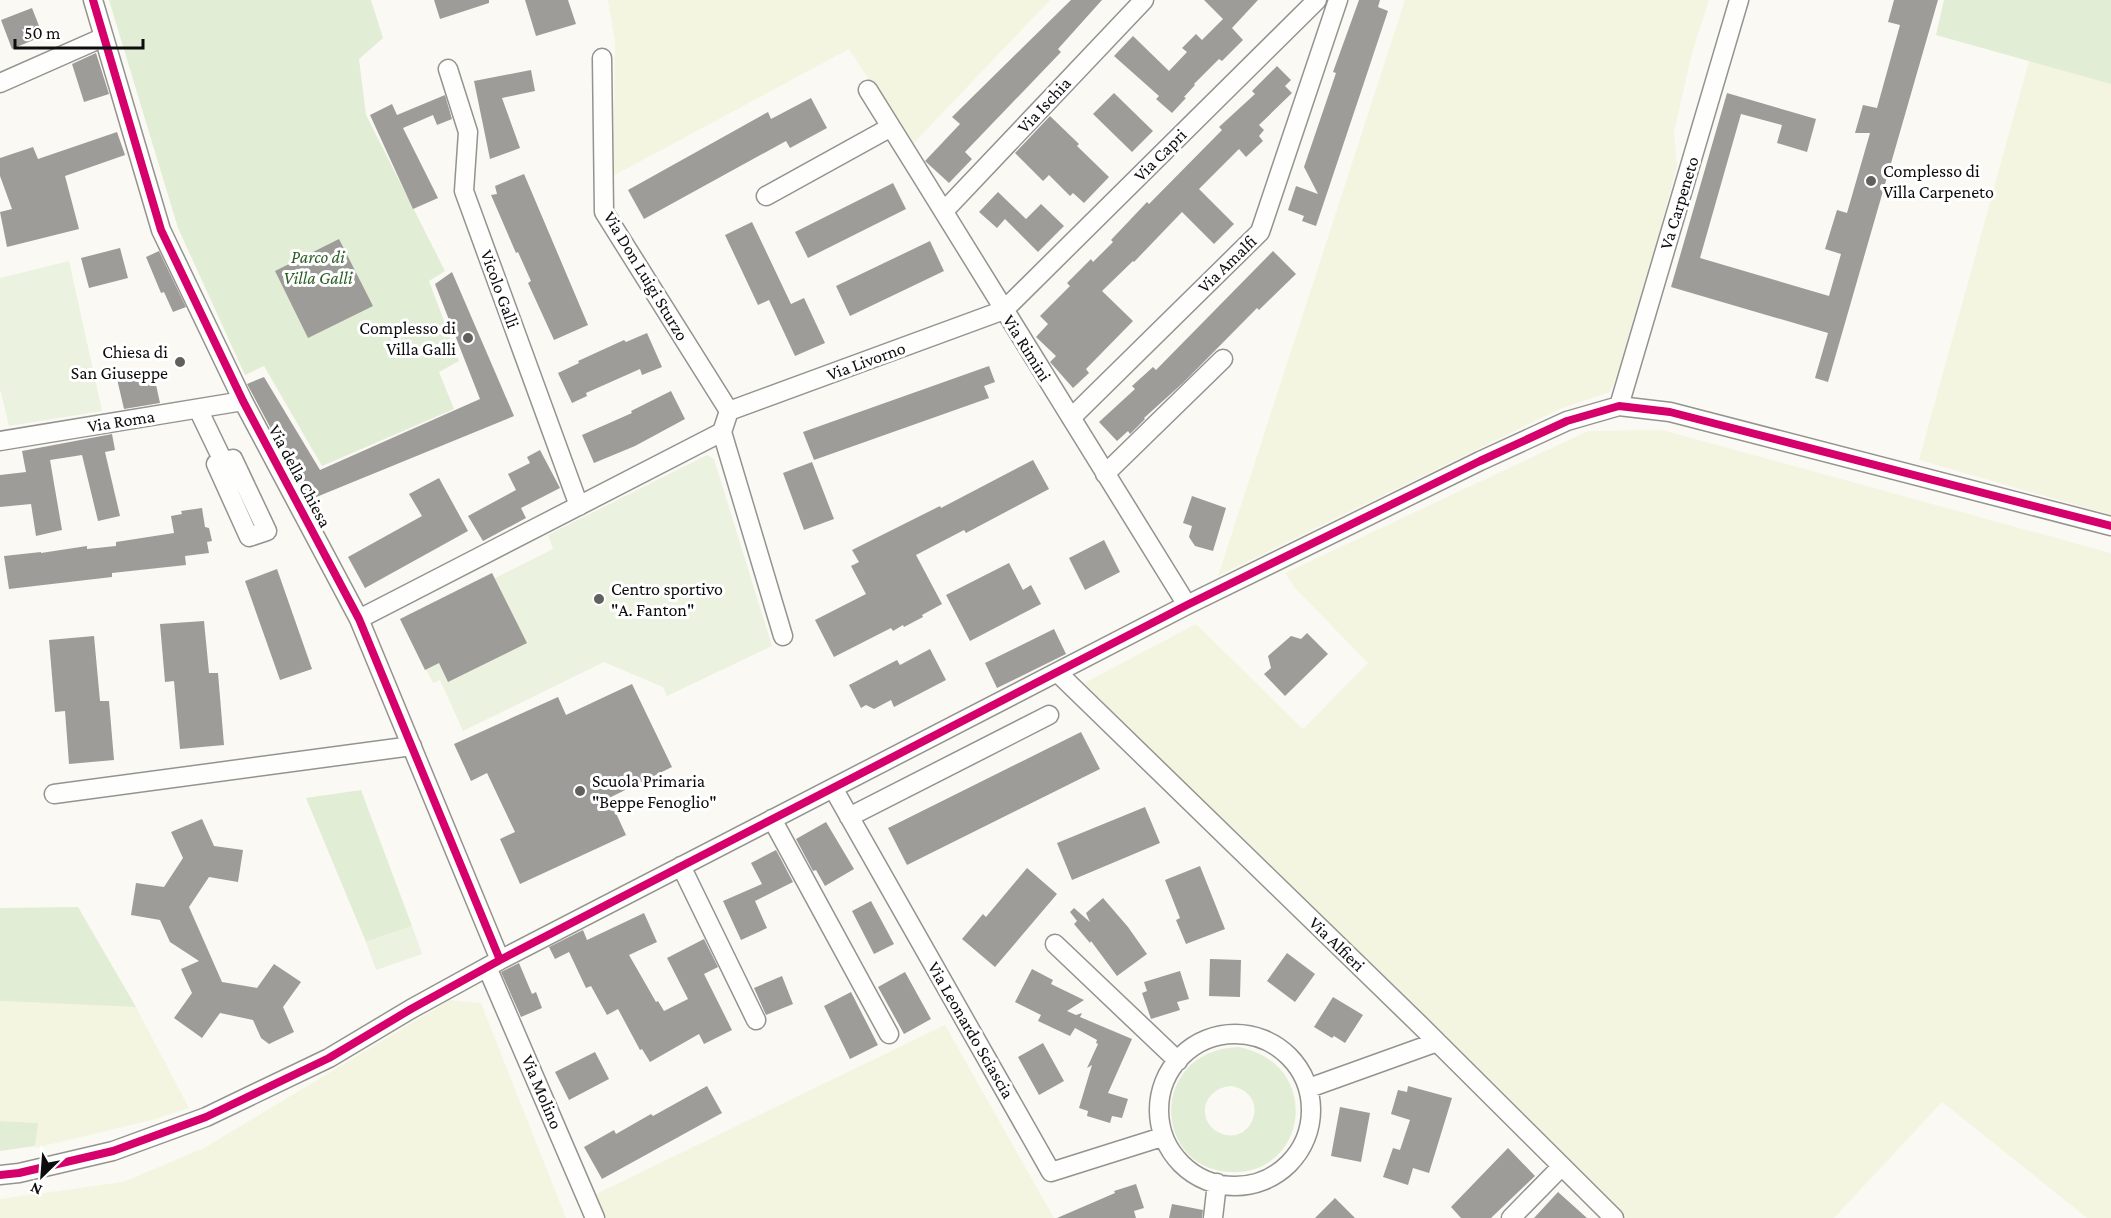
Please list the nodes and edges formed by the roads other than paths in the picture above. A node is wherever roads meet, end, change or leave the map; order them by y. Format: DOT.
graph roads {
  1 [pos="93,0"];
  2 [pos="1144,0"];
  3 [pos="1317,0"];
  4 [pos="1338,0"];
  5 [pos="1739,0"];
  6 [pos="104,37"];
  7 [pos="602,58"];
  8 [pos="448,69"];
  9 [pos="0,83"];
  10 [pos="868,90"];
  11 [pos="891,127"];
  12 [pos="766,196"];
  13 [pos="945,210"];
  14 [pos="1004,310"];
  15 [pos="1223,359"];
  16 [pos="243,401"];
  17 [pos="1619,406"];
  18 [pos="198,408"];
  19 [pos="729,411"];
  20 [pos="1071,418"];
  21 [pos="722,432"];
  22 [pos="0,441"];
  23 [pos="224,461"];
  24 [pos="1106,474"];
  25 [pos="579,506"];
  26 [pos="2111,526"];
  27 [pos="1187,605"];
  28 [pos="359,619"];
  29 [pos="783,636"];
  30 [pos="1058,673"];
  31 [pos="1049,715"];
  32 [pos="412,746"];
  33 [pos="833,788"];
  34 [pos="54,794"];
  35 [pos="849,817"];
  36 [pos="772,819"];
  37 [pos="681,866"];
  38 [pos="1055,944"];
  39 [pos="494,964"];
  40 [pos="756,1020"];
  41 [pos="889,1034"];
  42 [pos="1437,1042"];
  43 [pos="1178,1061"];
  44 [pos="1309,1088"];
  45 [pos="1162,1137"];
  46 [pos="1562,1166"];
  47 [pos="0,1175"];
  48 [pos="1217,1183"];
  49 [pos="595,1218"];
  50 [pos="1213,1218"];
  51 [pos="1511,1218"];
  52 [pos="1614,1218"];
  1 -- 6 [label="street, Via della Chiesa"];
  2 -- 13 [label="street, Via Ischia"];
  3 -- 14 [label="street, Via Capri"];
  4 -- 20 [label="street, Via Amalfi"];
  5 -- 17 [label="street, Va Carpeneto"];
  6 -- 9 [label="street"];
  6 -- 16 [label="street, Via della Chiesa"];
  7 -- 19 [label="street, Via Don Luigi Sturzo"];
  8 -- 25 [label="street, Vicolo Galli"];
  10 -- 11 [label="street, Via Rimini"];
  11 -- 12 [label="street"];
  11 -- 13 [label="street, Via Rimini"];
  13 -- 14 [label="street, Via Rimini"];
  14 -- 19 [label="street, Via Livorno"];
  14 -- 20 [label="street, Via Rimini"];
  15 -- 24 [label="street"];
  16 -- 18 [label="street, Via Roma"];
  16 -- 28 [label="street, Via della Chiesa"];
  17 -- 26 [label="street"];
  17 -- 27 [label="street"];
  18 -- 22 [label="street, Via Roma"];
  18 -- 23 [label="street"];
  19 -- 21 [label="street"];
  20 -- 24 [label="street, Via Rimini"];
  21 -- 25 [label="street"];
  21 -- 29 [label="street"];
  24 -- 27 [label="street, Via Rimini"];
  25 -- 28 [label="street"];
  27 -- 30 [label="street"];
  28 -- 32 [label="street, Via della Chiesa"];
  30 -- 33 [label="street"];
  30 -- 42 [label="street, Via Alfieri"];
  31 -- 35 [label="street"];
  32 -- 34 [label="street"];
  32 -- 39 [label="street, Via della Chiesa"];
  33 -- 35 [label="street, Via Leonardo Sciascia"];
  33 -- 36 [label="street"];
  35 -- 45 [label="street, Via Leonardo Sciascia"];
  36 -- 37 [label="street"];
  36 -- 41 [label="street"];
  37 -- 39 [label="street"];
  37 -- 40 [label="street"];
  38 -- 43 [label="street"];
  39 -- 47 [label="street"];
  39 -- 49 [label="street, Via Molino"];
  42 -- 44 [label="street"];
  42 -- 46 [label="street, Via Alfieri"];
  43 -- 44 [label="street"];
  43 -- 45 [label="street"];
  44 -- 48 [label="street"];
  45 -- 48 [label="street"];
  46 -- 51 [label="street"];
  46 -- 52 [label="street, Via Alfieri"];
  48 -- 50 [label="street"];
}
